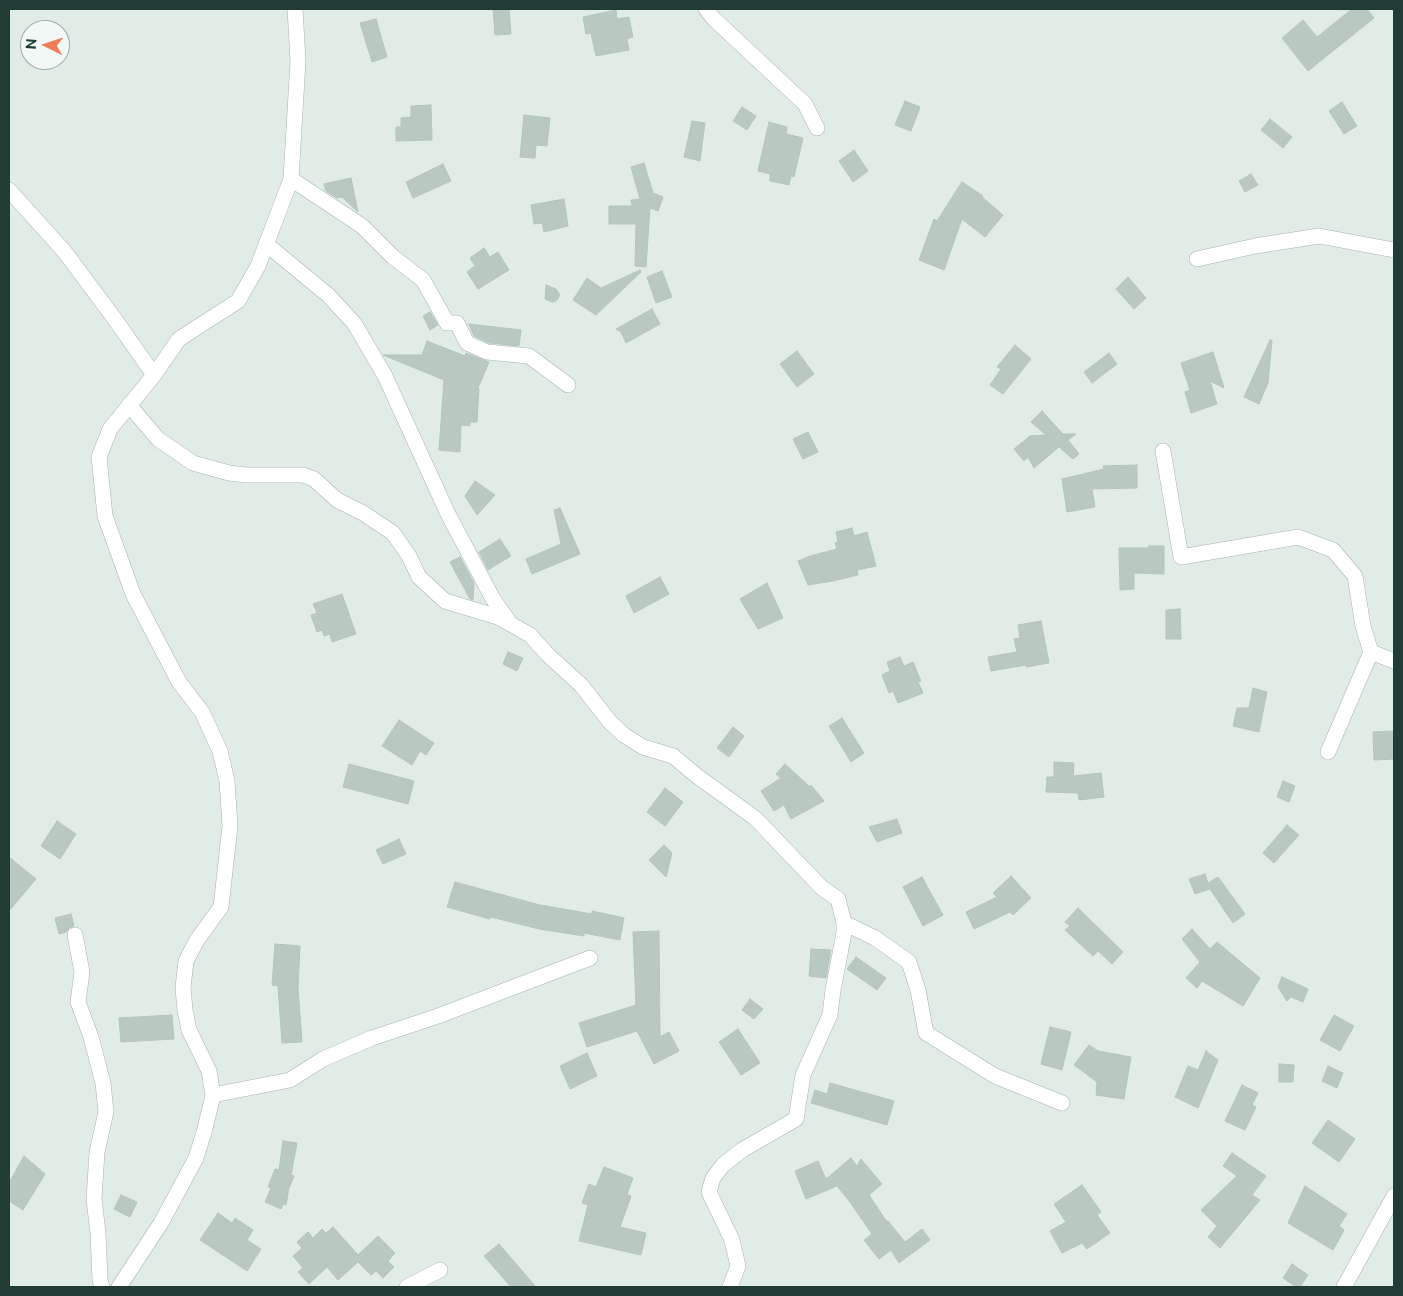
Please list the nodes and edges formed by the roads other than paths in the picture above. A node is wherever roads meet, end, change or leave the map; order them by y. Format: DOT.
graph roads {
  1 [pos="295,9"];
  2 [pos="706,9"];
  3 [pos="817,128"];
  4 [pos="291,179"];
  5 [pos="9,190"];
  6 [pos="266,244"];
  7 [pos="1394,250"];
  8 [pos="1197,259"];
  9 [pos="154,375"];
  10 [pos="568,384"];
  11 [pos="129,405"];
  12 [pos="1163,451"];
  13 [pos="510,624"];
  14 [pos="1371,652"];
  15 [pos="1394,661"];
  16 [pos="1328,752"];
  17 [pos="844,923"];
  18 [pos="75,935"];
  19 [pos="590,958"];
  20 [pos="213,1095"];
  21 [pos="1062,1103"];
  22 [pos="1394,1196"];
  23 [pos="440,1270"];
  24 [pos="102,1287"];
  25 [pos="119,1287"];
  26 [pos="407,1287"];
  27 [pos="730,1287"];
  28 [pos="1344,1287"];
  1 -- 4 [label="street"];
  2 -- 3 [label="street"];
  4 -- 6 [label="street"];
  4 -- 10 [label="street"];
  5 -- 9 [label="street"];
  6 -- 9 [label="street"];
  6 -- 13 [label="street"];
  7 -- 8 [label="street"];
  9 -- 11 [label="street"];
  11 -- 13 [label="street"];
  11 -- 20 [label="street"];
  12 -- 14 [label="street"];
  13 -- 17 [label="street"];
  14 -- 15 [label="street"];
  14 -- 16 [label="street"];
  17 -- 21 [label="street"];
  17 -- 27 [label="street"];
  18 -- 24 [label="street"];
  19 -- 20 [label="street"];
  20 -- 25 [label="street"];
  22 -- 28 [label="street"];
  23 -- 26 [label="street"];
}
